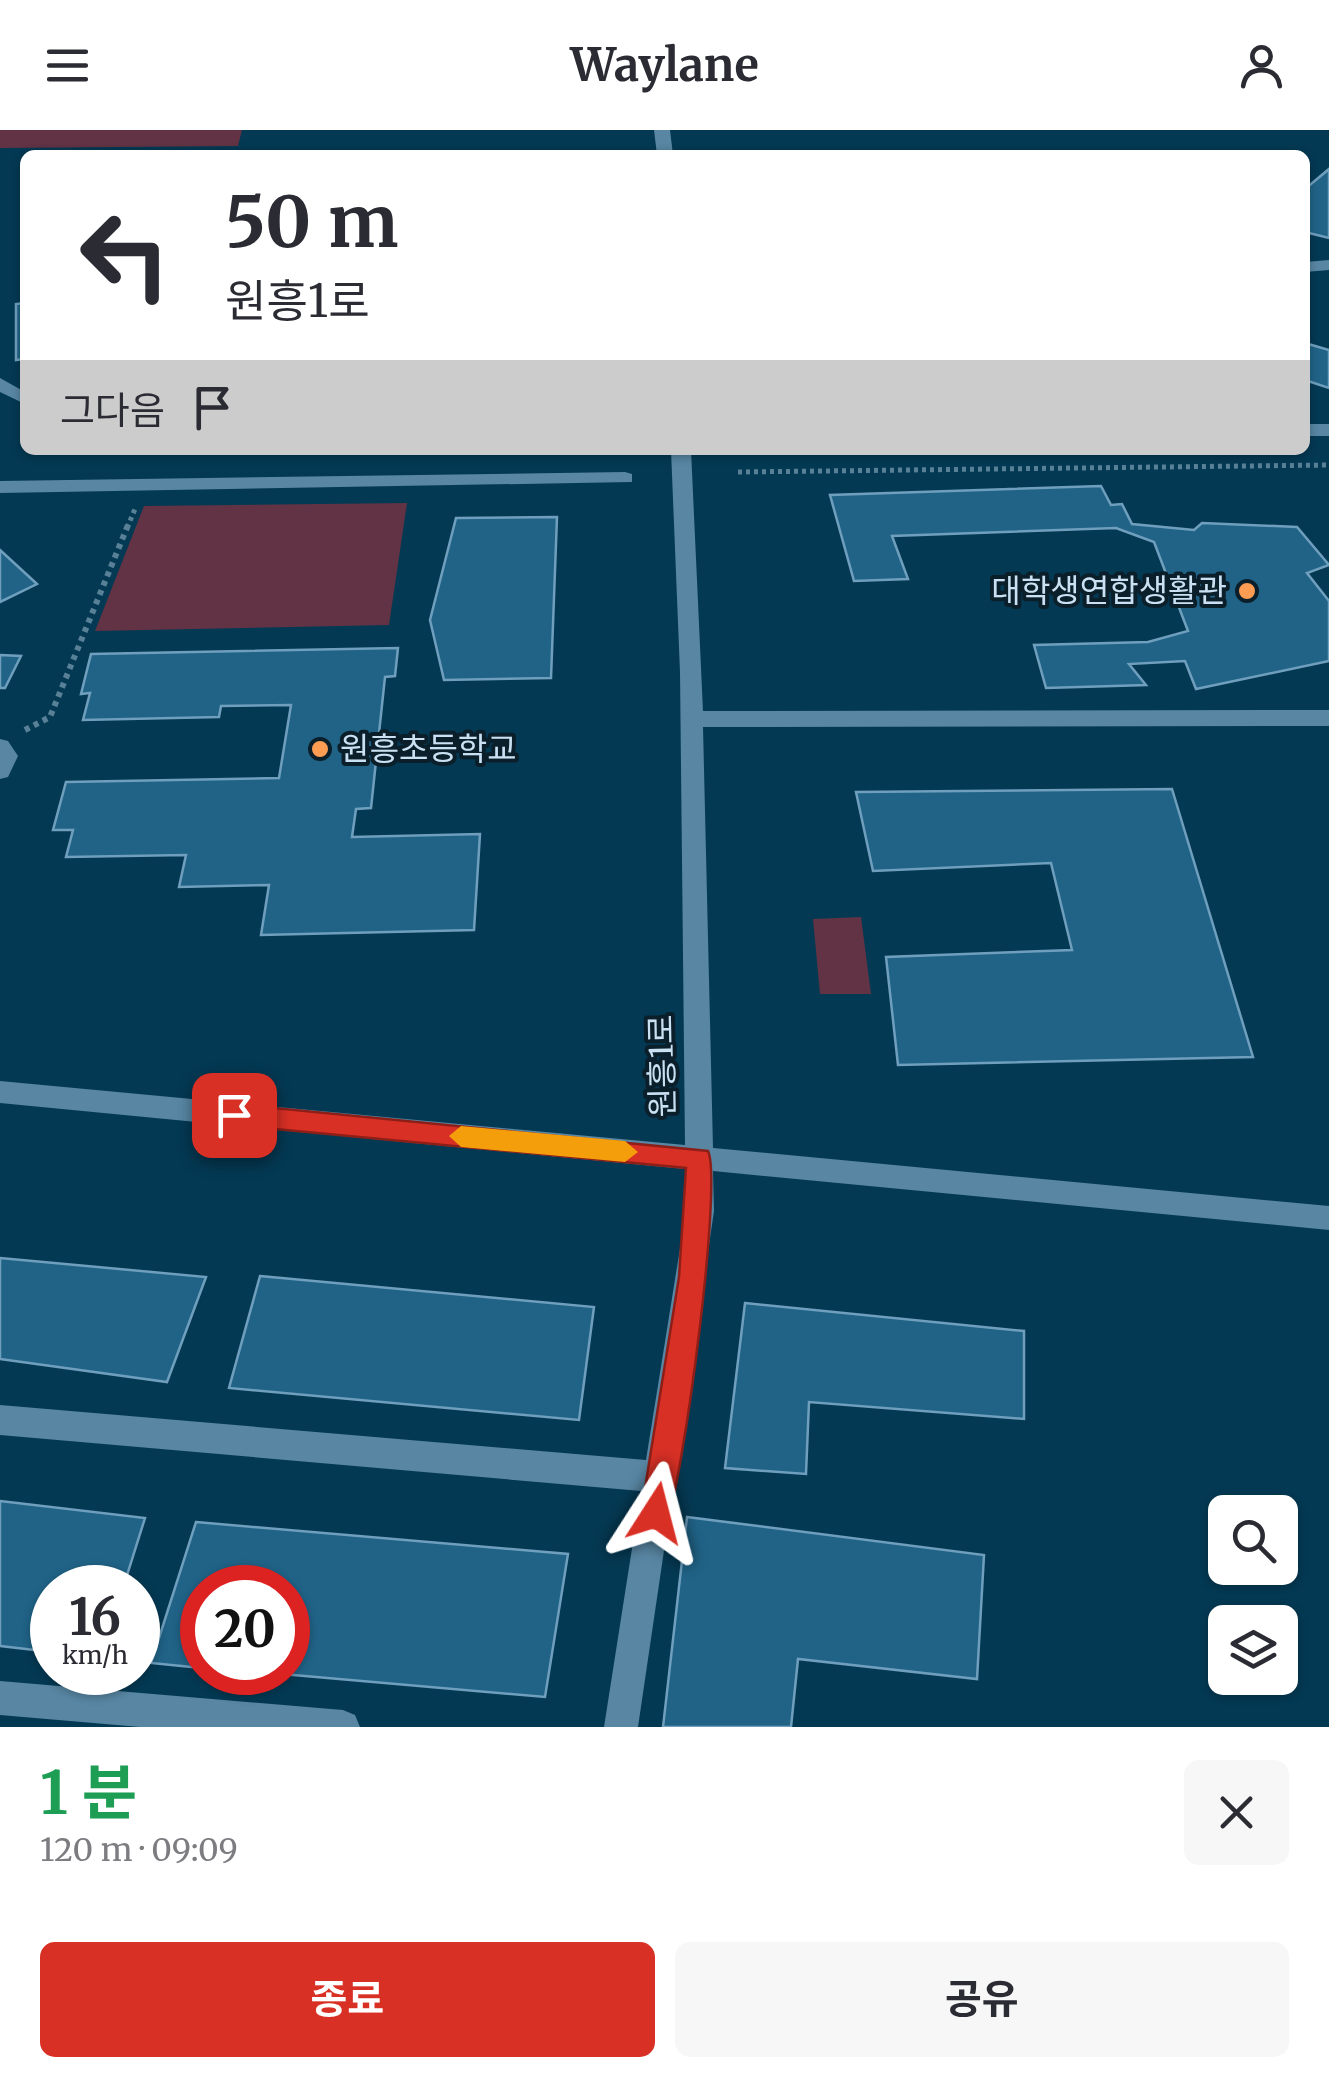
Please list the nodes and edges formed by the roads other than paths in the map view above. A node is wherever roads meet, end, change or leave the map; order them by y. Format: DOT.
graph roads {
  1 [pos="680,455"];
  2 [pos="625,478"];
  3 [pos="0,487"];
  4 [pos="1329,718"];
  5 [pos="692,719"];
  6 [pos="10,740"];
  7 [pos="0,771"];
  8 [pos="0,1092"];
  9 [pos="699,1158"];
  10 [pos="1329,1218"];
  11 [pos="0,1420"];
  12 [pos="661,1477"];
  13 [pos="0,1698"];
  14 [pos="343,1727"];
  15 [pos="622,1727"];
  1 -- 5 [label="street, 원흥1로"];
  2 -- 3 [label="street"];
  4 -- 5 [label="street"];
  5 -- 9 [label="street, 원흥1로"];
  6 -- 7 [label="street"];
  8 -- 9 [label="street, 원흥1로"];
  9 -- 10 [label="street"];
  9 -- 12 [label="street"];
  11 -- 12 [label="street"];
  12 -- 15 [label="street"];
  13 -- 14 [label="street"];
}
